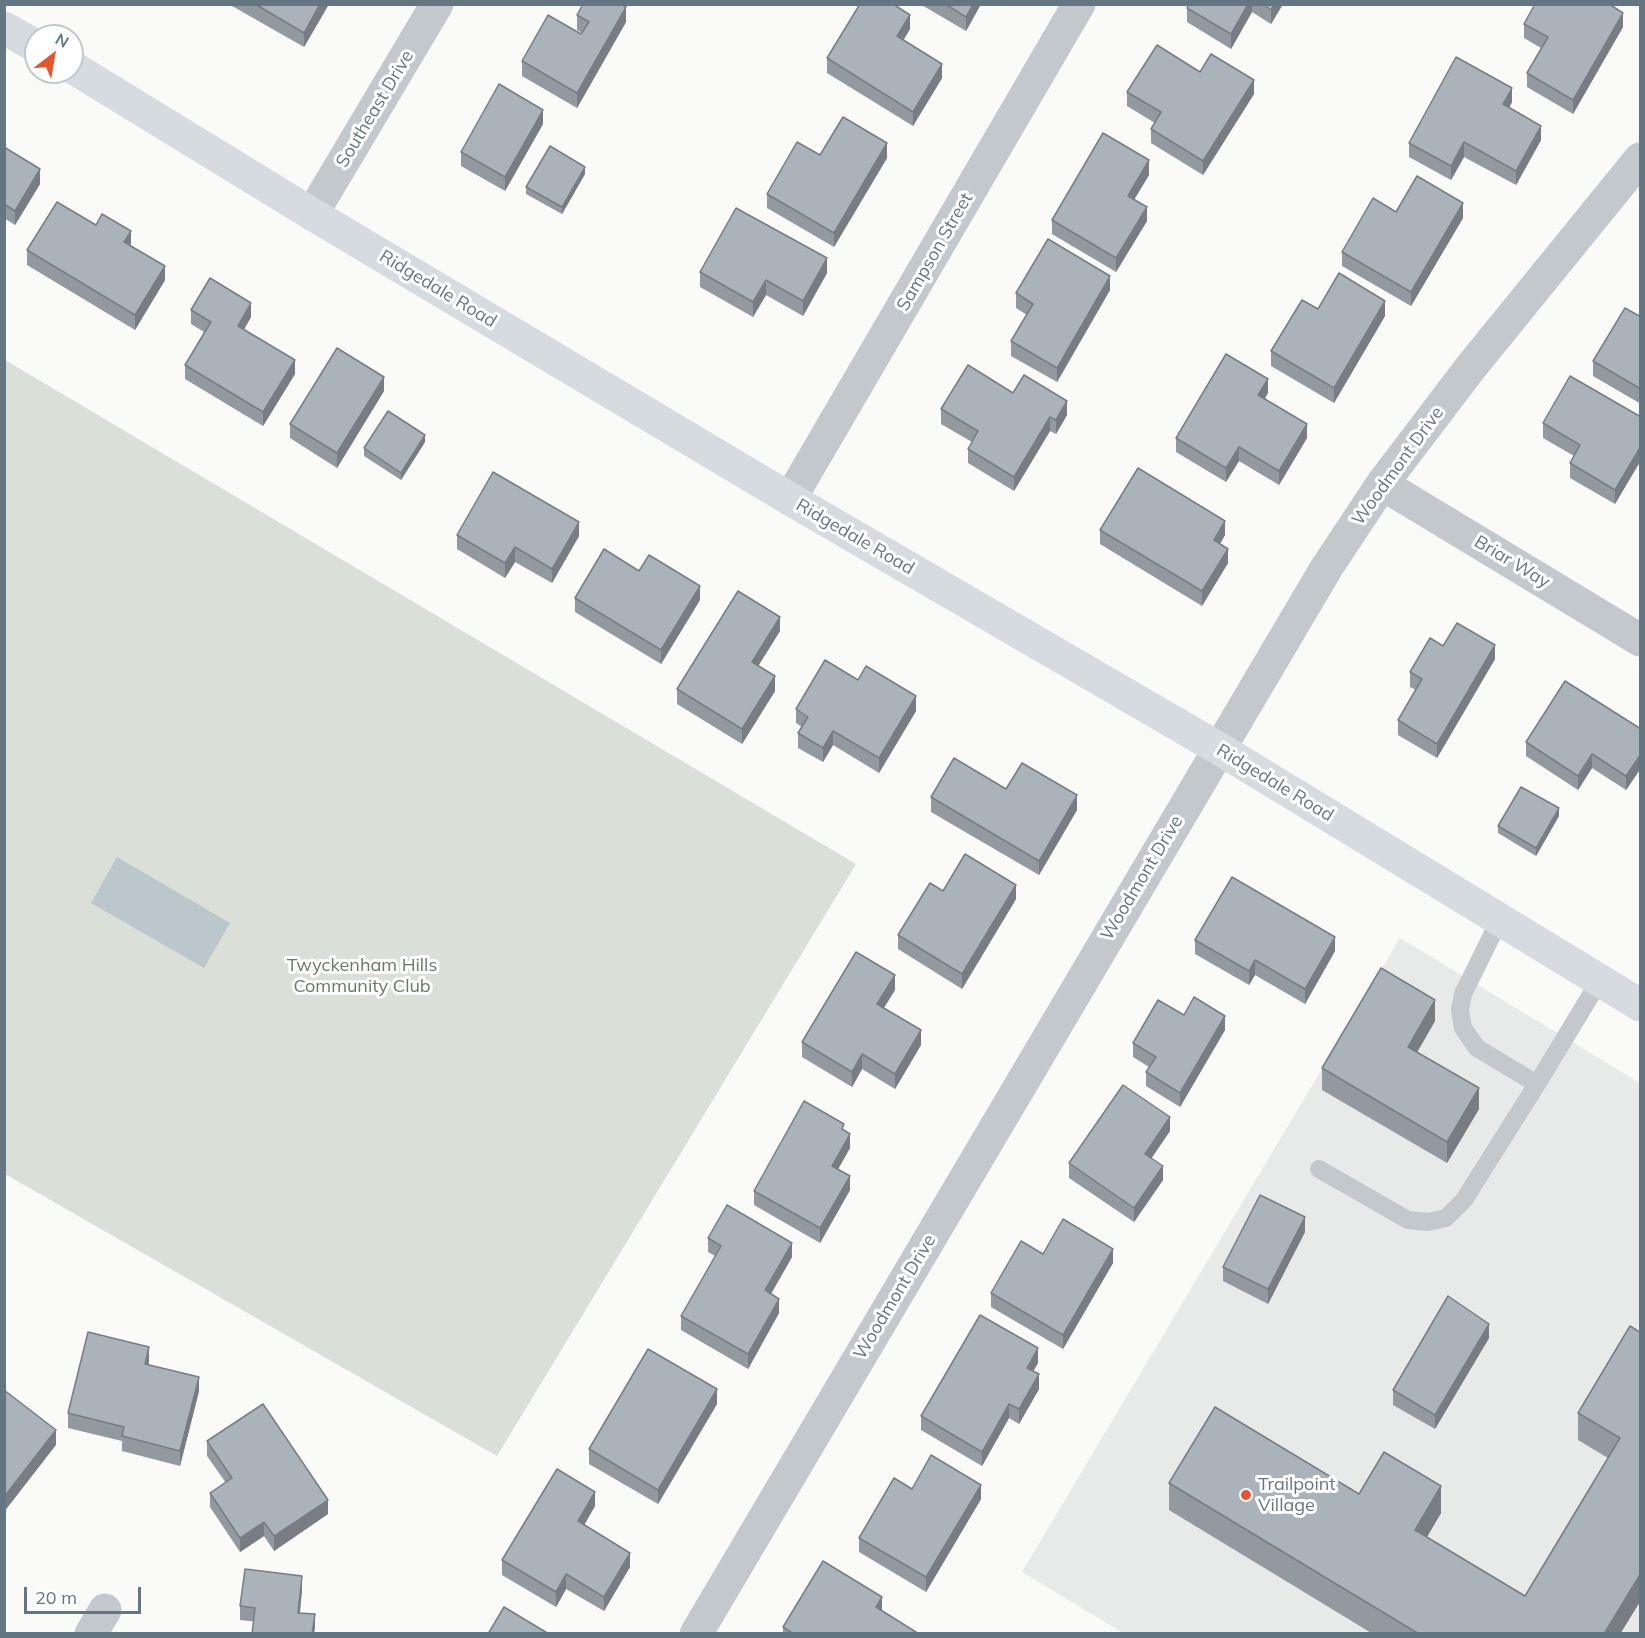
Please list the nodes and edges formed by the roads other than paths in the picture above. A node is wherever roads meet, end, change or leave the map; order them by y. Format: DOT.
graph roads {
  1 [pos="437,4"];
  2 [pos="1079,4"];
  3 [pos="4,28"];
  4 [pos="24,39"];
  5 [pos="84,74"];
  6 [pos="1641,159"];
  7 [pos="312,214"];
  8 [pos="1382,484"];
  9 [pos="790,499"];
  10 [pos="1641,640"];
  11 [pos="1218,748"];
  12 [pos="1500,919"];
  13 [pos="1600,980"];
  14 [pos="1641,1005"];
  15 [pos="1537,1084"];
  16 [pos="1319,1169"];
  17 [pos="696,1634"];
  1 -- 7 [label="street, Southeast Drive"];
  2 -- 9 [label="street, Sampson Street"];
  3 -- 4 [label="street"];
  5 -- 7 [label="street, Ridgedale Road"];
  6 -- 8 [label="street, Woodmont Drive"];
  7 -- 9 [label="street, Ridgedale Road"];
  8 -- 10 [label="street, Briar Way"];
  8 -- 11 [label="street, Woodmont Drive"];
  9 -- 11 [label="street, Ridgedale Road"];
  11 -- 12 [label="street, Ridgedale Road"];
  11 -- 17 [label="street, Woodmont Drive"];
  12 -- 13 [label="street, Ridgedale Road"];
  12 -- 15 [label="lane"];
  13 -- 14 [label="street, Ridgedale Road"];
  13 -- 15 [label="lane"];
  15 -- 16 [label="lane"];
}
